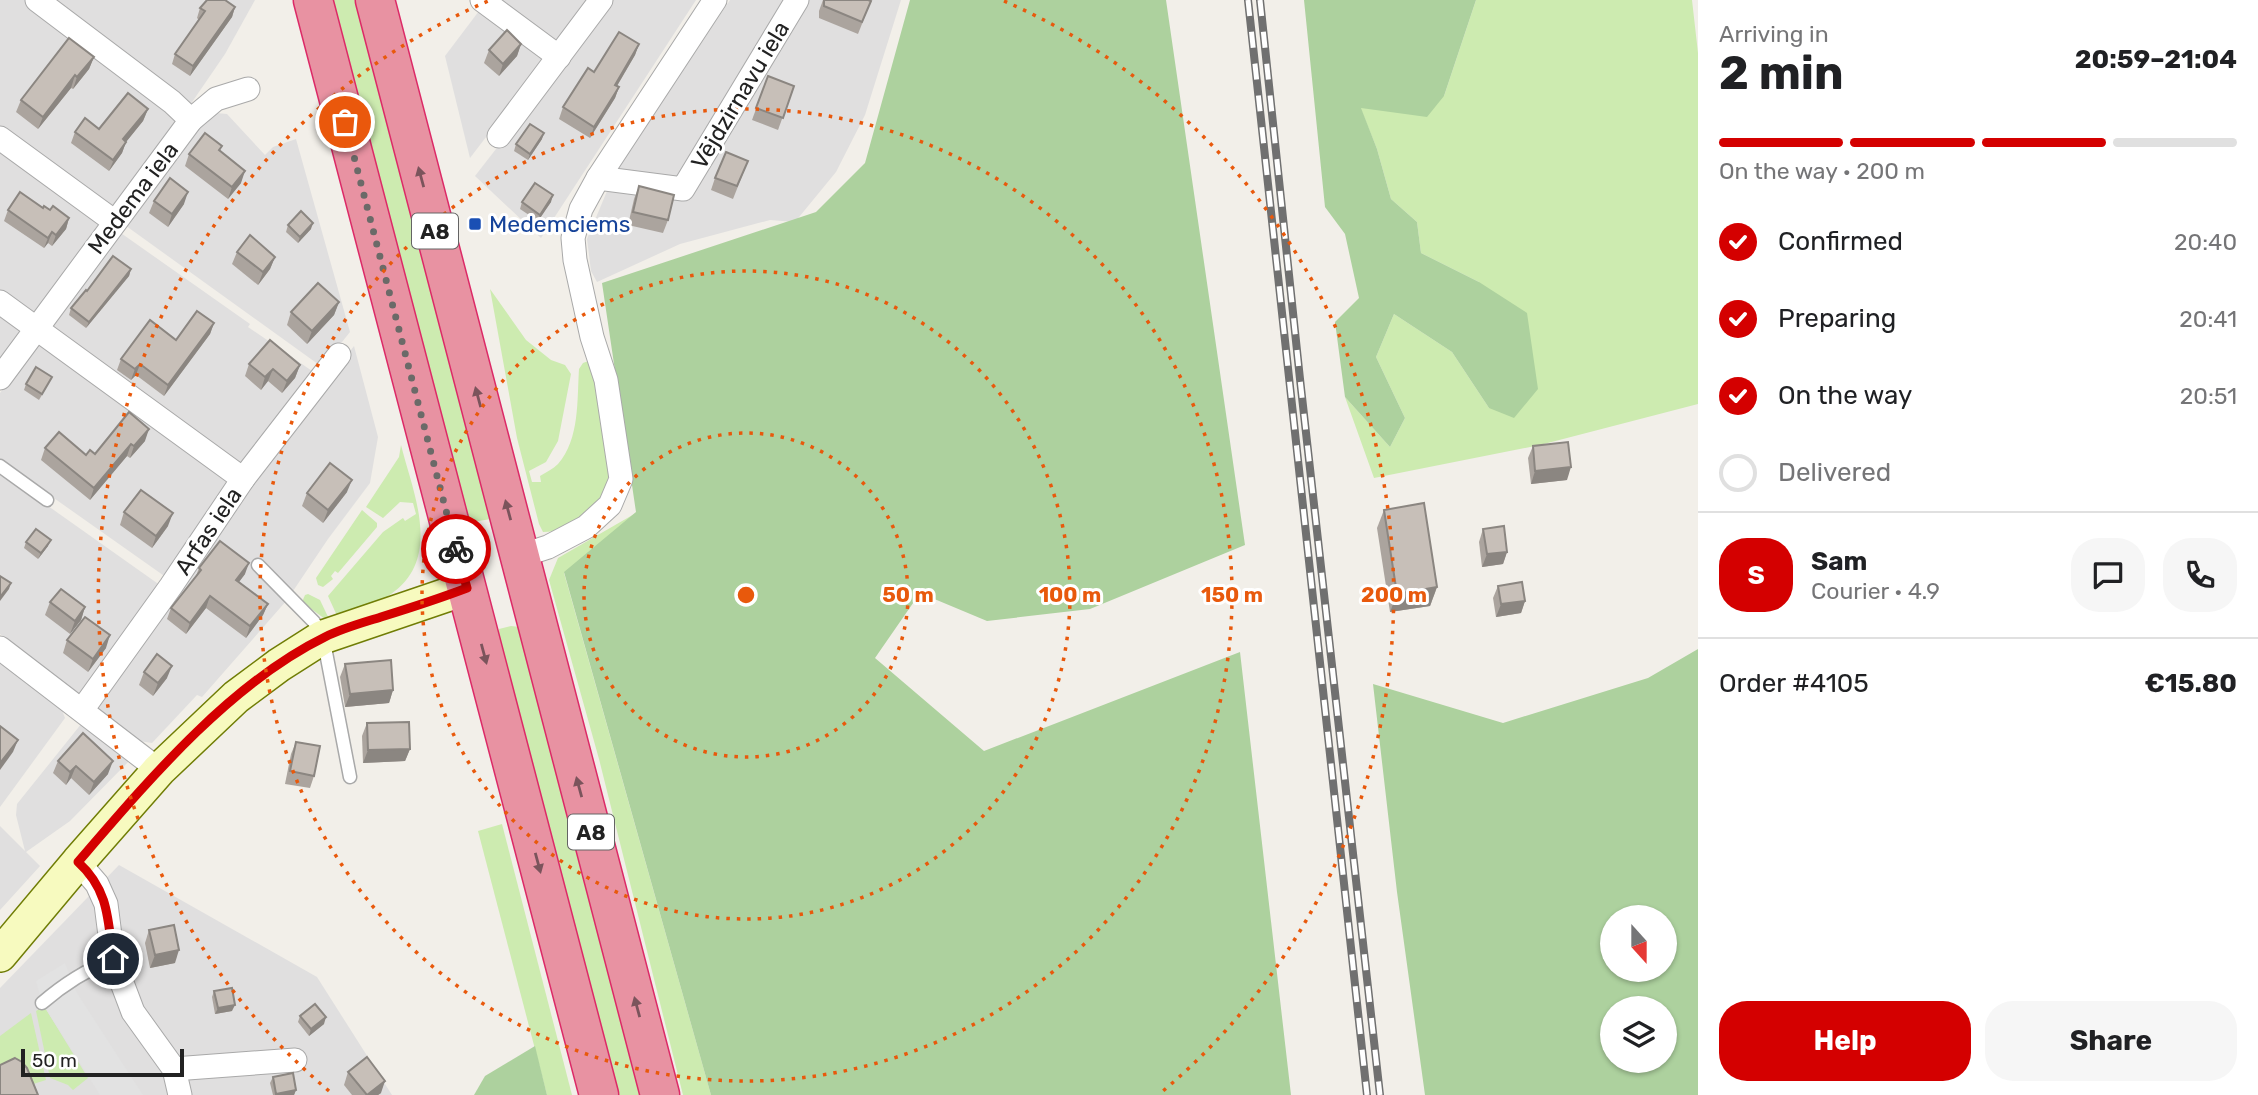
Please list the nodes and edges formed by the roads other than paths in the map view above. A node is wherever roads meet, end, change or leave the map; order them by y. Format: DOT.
graph roads {
  1 [pos="37,0"];
  2 [pos="313,0"];
  3 [pos="375,0"];
  4 [pos="601,0"];
  5 [pos="715,0"];
  6 [pos="797,0"];
  7 [pos="482,1"];
  8 [pos="559,57"];
  9 [pos="248,89"];
  10 [pos="191,120"];
  11 [pos="499,135"];
  12 [pos="0,138"];
  13 [pos="598,178"];
  14 [pos="115,222"];
  15 [pos="0,302"];
  16 [pos="35,329"];
  17 [pos="340,355"];
  18 [pos="0,378"];
  19 [pos="0,466"];
  20 [pos="243,479"];
  21 [pos="47,500"];
  22 [pos="520,556"];
  23 [pos="258,565"];
  24 [pos="467,588"];
  25 [pos="323,637"];
  26 [pos="0,648"];
  27 [pos="82,710"];
  28 [pos="159,771"];
  29 [pos="350,777"];
  30 [pos="78,862"];
  31 [pos="4,942"];
  32 [pos="113,959"];
  33 [pos="42,1003"];
  34 [pos="295,1060"];
  35 [pos="174,1069"];
  36 [pos="180,1095"];
  37 [pos="599,1095"];
  38 [pos="660,1095"];
  1 -- 10 [label="street"];
  2 -- 24 [label="highway, A8"];
  22 -- 3 [label="highway, A8, one-way"];
  4 -- 8 [label="street"];
  5 -- 13 [label="street"];
  6 -- 13 [label="street, Vējdzirnavu iela"];
  7 -- 8 [label="street"];
  8 -- 11 [label="street"];
  9 -- 10 [label="street, Medema iela"];
  10 -- 14 [label="street, Medema iela"];
  12 -- 14 [label="street"];
  13 -- 22 [label="street"];
  14 -- 16 [label="street, Medema iela"];
  15 -- 16 [label="street"];
  16 -- 18 [label="street, Medema iela"];
  16 -- 20 [label="street"];
  17 -- 20 [label="street, Arfas iela"];
  19 -- 21 [label="lane"];
  20 -- 27 [label="street, Arfas iela"];
  38 -- 22 [label="highway, A8, one-way"];
  23 -- 25 [label="lane"];
  24 -- 25 [label="street"];
  24 -- 37 [label="highway, A8, one-way"];
  25 -- 28 [label="street"];
  25 -- 29 [label="lane"];
  26 -- 27 [label="street"];
  27 -- 28 [label="street"];
  28 -- 30 [label="street"];
  30 -- 31 [label="street"];
  30 -- 32 [label="street"];
  32 -- 33 [label="lane"];
  32 -- 35 [label="street"];
  34 -- 35 [label="street"];
  35 -- 36 [label="street"];
}
